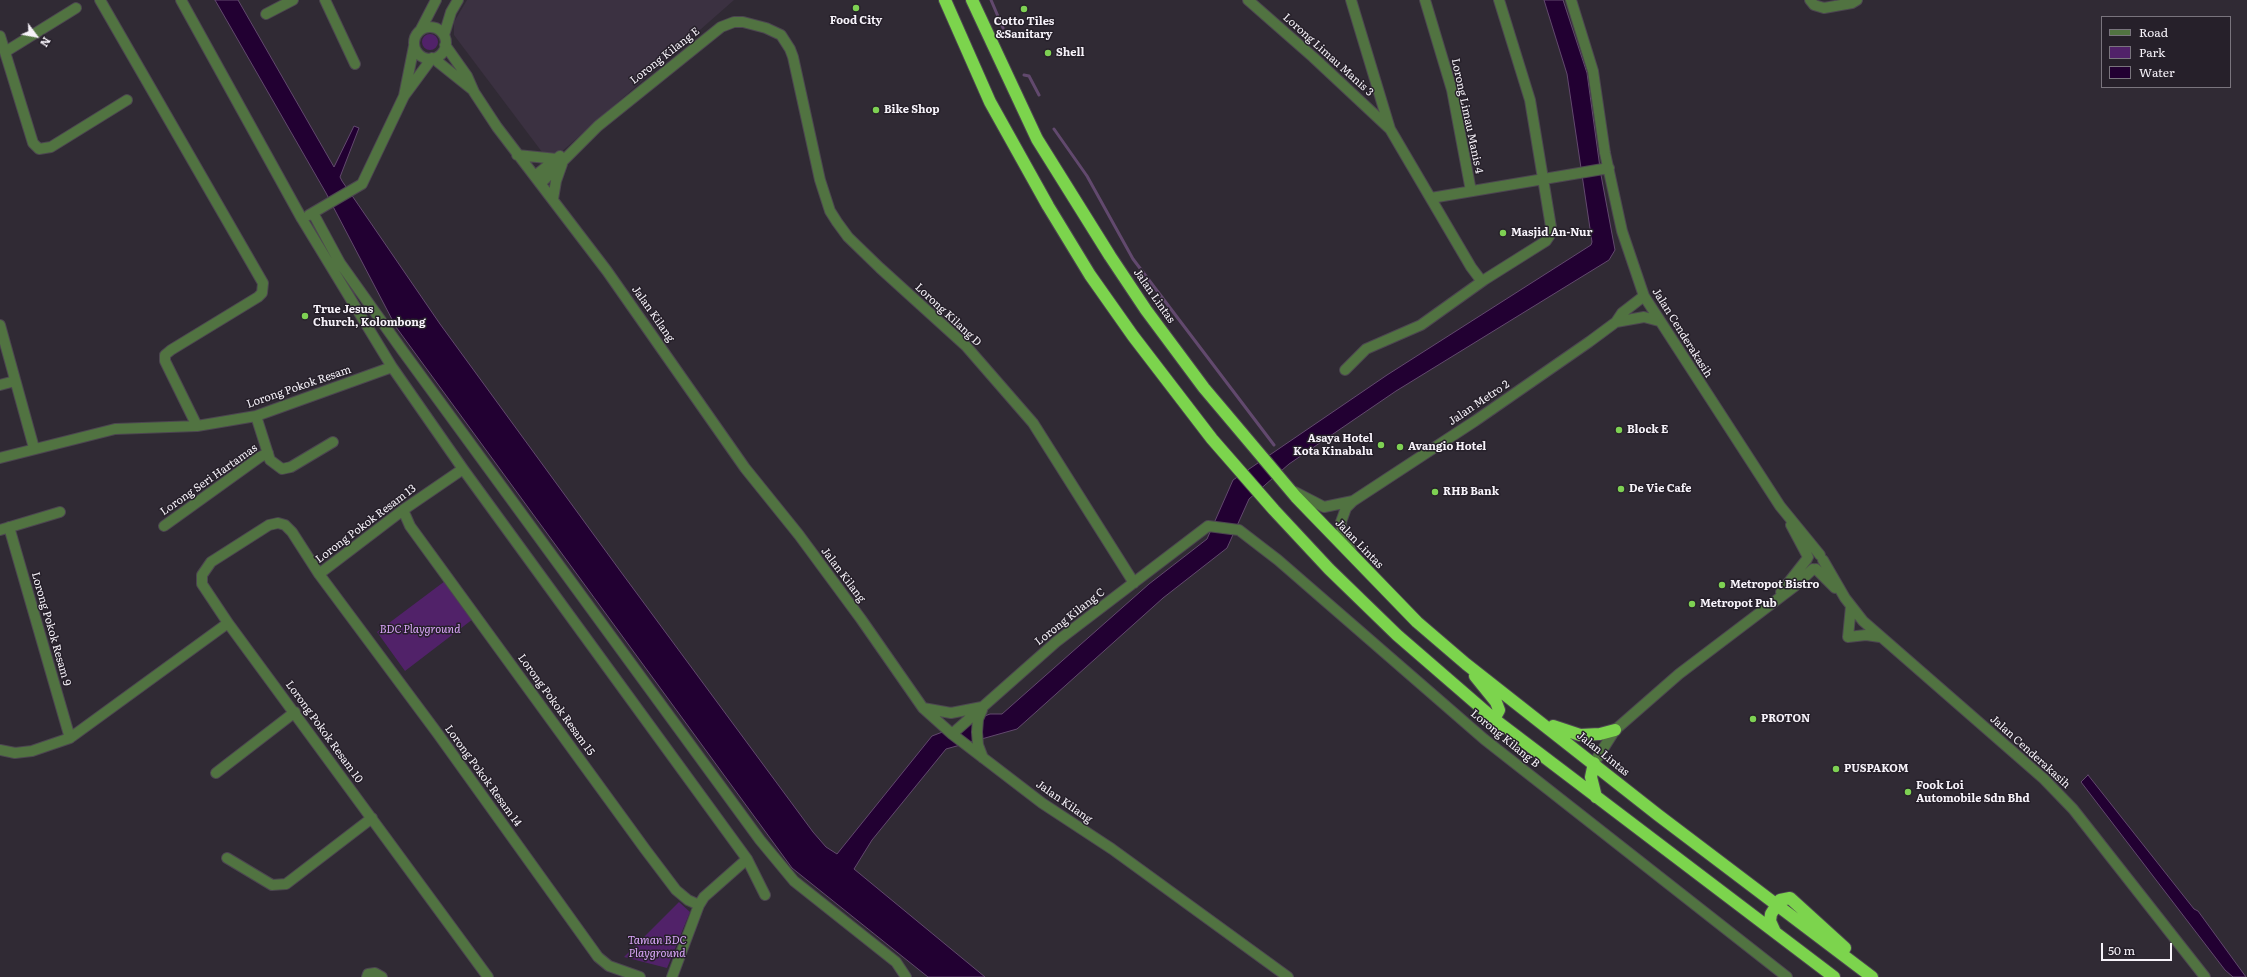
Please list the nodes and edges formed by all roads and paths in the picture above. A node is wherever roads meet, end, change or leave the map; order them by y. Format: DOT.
graph roads {
  1 [pos="100,0"];
  2 [pos="181,0"];
  3 [pos="293,0"];
  4 [pos="325,0"];
  5 [pos="436,0"];
  6 [pos="458,0"];
  7 [pos="945,0"];
  8 [pos="972,0"];
  9 [pos="1248,0"];
  10 [pos="1351,0"];
  11 [pos="1424,0"];
  12 [pos="1499,0"];
  13 [pos="1571,0"];
  14 [pos="1810,0"];
  15 [pos="1857,0"];
  16 [pos="76,8"];
  17 [pos="266,14"];
  18 [pos="422,29"];
  19 [pos="0,36"];
  20 [pos="445,40"];
  21 [pos="414,46"];
  22 [pos="790,49"];
  23 [pos="5,52"];
  24 [pos="434,58"];
  25 [pos="355,64"];
  26 [pos="474,92"];
  27 [pos="404,96"];
  28 [pos="127,100"];
  29 [pos="1390,129"];
  30 [pos="518,155"];
  31 [pos="561,159"];
  32 [pos="1606,168"];
  33 [pos="1542,179"];
  34 [pos="538,180"];
  35 [pos="1471,191"];
  36 [pos="1431,198"];
  37 [pos="553,199"];
  38 [pos="313,213"];
  39 [pos="302,219"];
  40 [pos="1484,280"];
  41 [pos="1644,296"];
  42 [pos="1659,321"];
  43 [pos="1616,322"];
  44 [pos="0,325"];
  45 [pos="392,367"];
  46 [pos="1345,370"];
  47 [pos="15,381"];
  48 [pos="0,386"];
  49 [pos="256,416"];
  50 [pos="197,426"];
  51 [pos="333,442"];
  52 [pos="34,448"];
  53 [pos="268,453"];
  54 [pos="0,458"];
  55 [pos="463,469"];
  56 [pos="1278,477"];
  57 [pos="1353,501"];
  58 [pos="1780,506"];
  59 [pos="403,510"];
  60 [pos="60,512"];
  61 [pos="278,523"];
  62 [pos="164,526"];
  63 [pos="1208,526"];
  64 [pos="4,528"];
  65 [pos="1353,556"];
  66 [pos="1822,557"];
  67 [pos="1807,558"];
  68 [pos="1814,569"];
  69 [pos="319,574"];
  70 [pos="1134,583"];
  71 [pos="1848,602"];
  72 [pos="1772,603"];
  73 [pos="228,623"];
  74 [pos="1881,637"];
  75 [pos="1466,664"];
  76 [pos="984,706"];
  77 [pos="923,708"];
  78 [pos="295,712"];
  79 [pos="1494,719"];
  80 [pos="1539,720"];
  81 [pos="1615,730"];
  82 [pos="952,734"];
  83 [pos="70,738"];
  84 [pos="0,750"];
  85 [pos="983,759"];
  86 [pos="1594,763"];
  87 [pos="216,773"];
  88 [pos="1596,797"];
  89 [pos="372,818"];
  90 [pos="227,858"];
  91 [pos="747,859"];
  92 [pos="766,895"];
  93 [pos="1776,904"];
  94 [pos="699,905"];
  95 [pos="1775,932"];
  96 [pos="1871,976"];
  97 [pos="367,977"];
  98 [pos="382,977"];
  99 [pos="488,977"];
  100 [pos="640,977"];
  101 [pos="672,977"];
  102 [pos="906,977"];
  103 [pos="1288,977"];
  104 [pos="1787,977"];
  105 [pos="1834,977"];
  106 [pos="2205,977"];
  1 -- 50 [label="street"];
  2 -- 39 [label="street"];
  3 -- 17 [label="street"];
  4 -- 25 [label="street"];
  5 -- 18 [label="street"];
  6 -- 20 [label="street"];
  7 -- 79 [label="highway"];
  8 -- 56 [label="highway, Jalan Lintas"];
  9 -- 29 [label="street, Lorong Limau Manis 3"];
  10 -- 29 [label="street"];
  11 -- 35 [label="street, Lorong Limau Manis 4"];
  12 -- 33 [label="street"];
  13 -- 32 [label="street, Jalan Cenderakasih"];
  14 -- 15 [label="street"];
  16 -- 23 [label="street"];
  18 -- 20 [label="street"];
  18 -- 21 [label="street"];
  19 -- 23 [label="street"];
  20 -- 24 [label="street"];
  20 -- 26 [label="street, Jalan Kilang"];
  21 -- 24 [label="street"];
  21 -- 27 [label="street"];
  22 -- 31 [label="street, Lorong Kilang E"];
  22 -- 70 [label="street, Lorong Kilang D"];
  23 -- 28 [label="street"];
  24 -- 26 [label="street, Jalan Kilang"];
  24 -- 27 [label="street"];
  26 -- 30 [label="street, Jalan Kilang"];
  27 -- 38 [label="street"];
  29 -- 36 [label="street"];
  30 -- 31 [label="street"];
  30 -- 34 [label="street, Jalan Kilang"];
  31 -- 34 [label="street, Lorong Kilang E"];
  31 -- 37 [label="street"];
  32 -- 33 [label="street"];
  32 -- 41 [label="street, Jalan Cenderakasih"];
  33 -- 35 [label="street"];
  33 -- 40 [label="street"];
  34 -- 37 [label="street, Jalan Kilang"];
  35 -- 36 [label="street"];
  36 -- 40 [label="street"];
  37 -- 77 [label="street, Jalan Kilang"];
  38 -- 39 [label="street"];
  38 -- 102 [label="street"];
  39 -- 45 [label="street"];
  40 -- 46 [label="street"];
  41 -- 42 [label="street, Jalan Cenderakasih"];
  41 -- 43 [label="street, Jalan Metro 2"];
  42 -- 43 [label="street, Jalan Metro 2"];
  42 -- 58 [label="street, Jalan Cenderakasih"];
  43 -- 57 [label="street, Jalan Metro 2"];
  44 -- 47 [label="street"];
  45 -- 49 [label="street, Lorong Pokok Resam"];
  45 -- 55 [label="street"];
  47 -- 48 [label="street"];
  47 -- 52 [label="street"];
  49 -- 50 [label="street, Lorong Pokok Resam"];
  49 -- 53 [label="street, Lorong Seri Hartamas"];
  50 -- 52 [label="street, Lorong Pokok Resam"];
  51 -- 53 [label="street, Lorong Seri Hartamas"];
  52 -- 54 [label="street, Lorong Pokok Resam"];
  53 -- 62 [label="street, Lorong Seri Hartamas"];
  55 -- 59 [label="street, Lorong Pokok Resam 13"];
  55 -- 91 [label="street"];
  56 -- 57 [label="street, Jalan Metro 2"];
  56 -- 65 [label="highway, Jalan Lintas"];
  57 -- 65 [label="street, Jalan Metro 2"];
  58 -- 66 [label="street, Jalan Cenderakasih"];
  58 -- 67 [label="street"];
  59 -- 69 [label="street, Lorong Pokok Resam 13"];
  59 -- 94 [label="street, Lorong Pokok Resam 15"];
  60 -- 64 [label="street"];
  61 -- 69 [label="street, Lorong Pokok Resam 13"];
  61 -- 73 [label="street, Lorong Pokok Resam 10"];
  63 -- 70 [label="street, Lorong Kilang C"];
  63 -- 104 [label="street, Lorong Kilang B"];
  64 -- 83 [label="street, Lorong Pokok Resam 9"];
  65 -- 75 [label="highway, Jalan Lintas"];
  66 -- 67 [label="street"];
  66 -- 68 [label="street"];
  66 -- 71 [label="street, Jalan Cenderakasih"];
  67 -- 68 [label="street"];
  67 -- 72 [label="street"];
  68 -- 71 [label="street"];
  68 -- 72 [label="street"];
  69 -- 100 [label="street, Lorong Pokok Resam 14"];
  70 -- 76 [label="street, Lorong Kilang C"];
  71 -- 74 [label="street, Jalan Cenderakasih"];
  71 -- 74 [label="street"];
  72 -- 81 [label="street"];
  73 -- 78 [label="street, Lorong Pokok Resam 10"];
  73 -- 83 [label="street"];
  74 -- 106 [label="street, Jalan Cenderakasih"];
  75 -- 79 [label="highway"];
  75 -- 80 [label="highway, Jalan Lintas"];
  76 -- 77 [label="street"];
  76 -- 82 [label="street, Lorong Kilang C"];
  76 -- 85 [label="street"];
  77 -- 82 [label="street, Jalan Kilang"];
  78 -- 87 [label="street"];
  78 -- 89 [label="street, Lorong Pokok Resam 10"];
  79 -- 88 [label="highway"];
  80 -- 81 [label="highway"];
  80 -- 86 [label="highway, Jalan Lintas"];
  81 -- 86 [label="street"];
  82 -- 85 [label="street, Jalan Kilang"];
  83 -- 84 [label="street"];
  85 -- 103 [label="street, Jalan Kilang"];
  86 -- 88 [label="highway"];
  86 -- 93 [label="highway, Jalan Lintas"];
  88 -- 95 [label="highway"];
  89 -- 90 [label="street"];
  89 -- 99 [label="street, Lorong Pokok Resam 10"];
  91 -- 92 [label="street"];
  91 -- 94 [label="street"];
  93 -- 95 [label="highway"];
  93 -- 96 [label="highway"];
  94 -- 101 [label="street"];
  95 -- 105 [label="highway"];
  97 -- 98 [label="street"];
}
